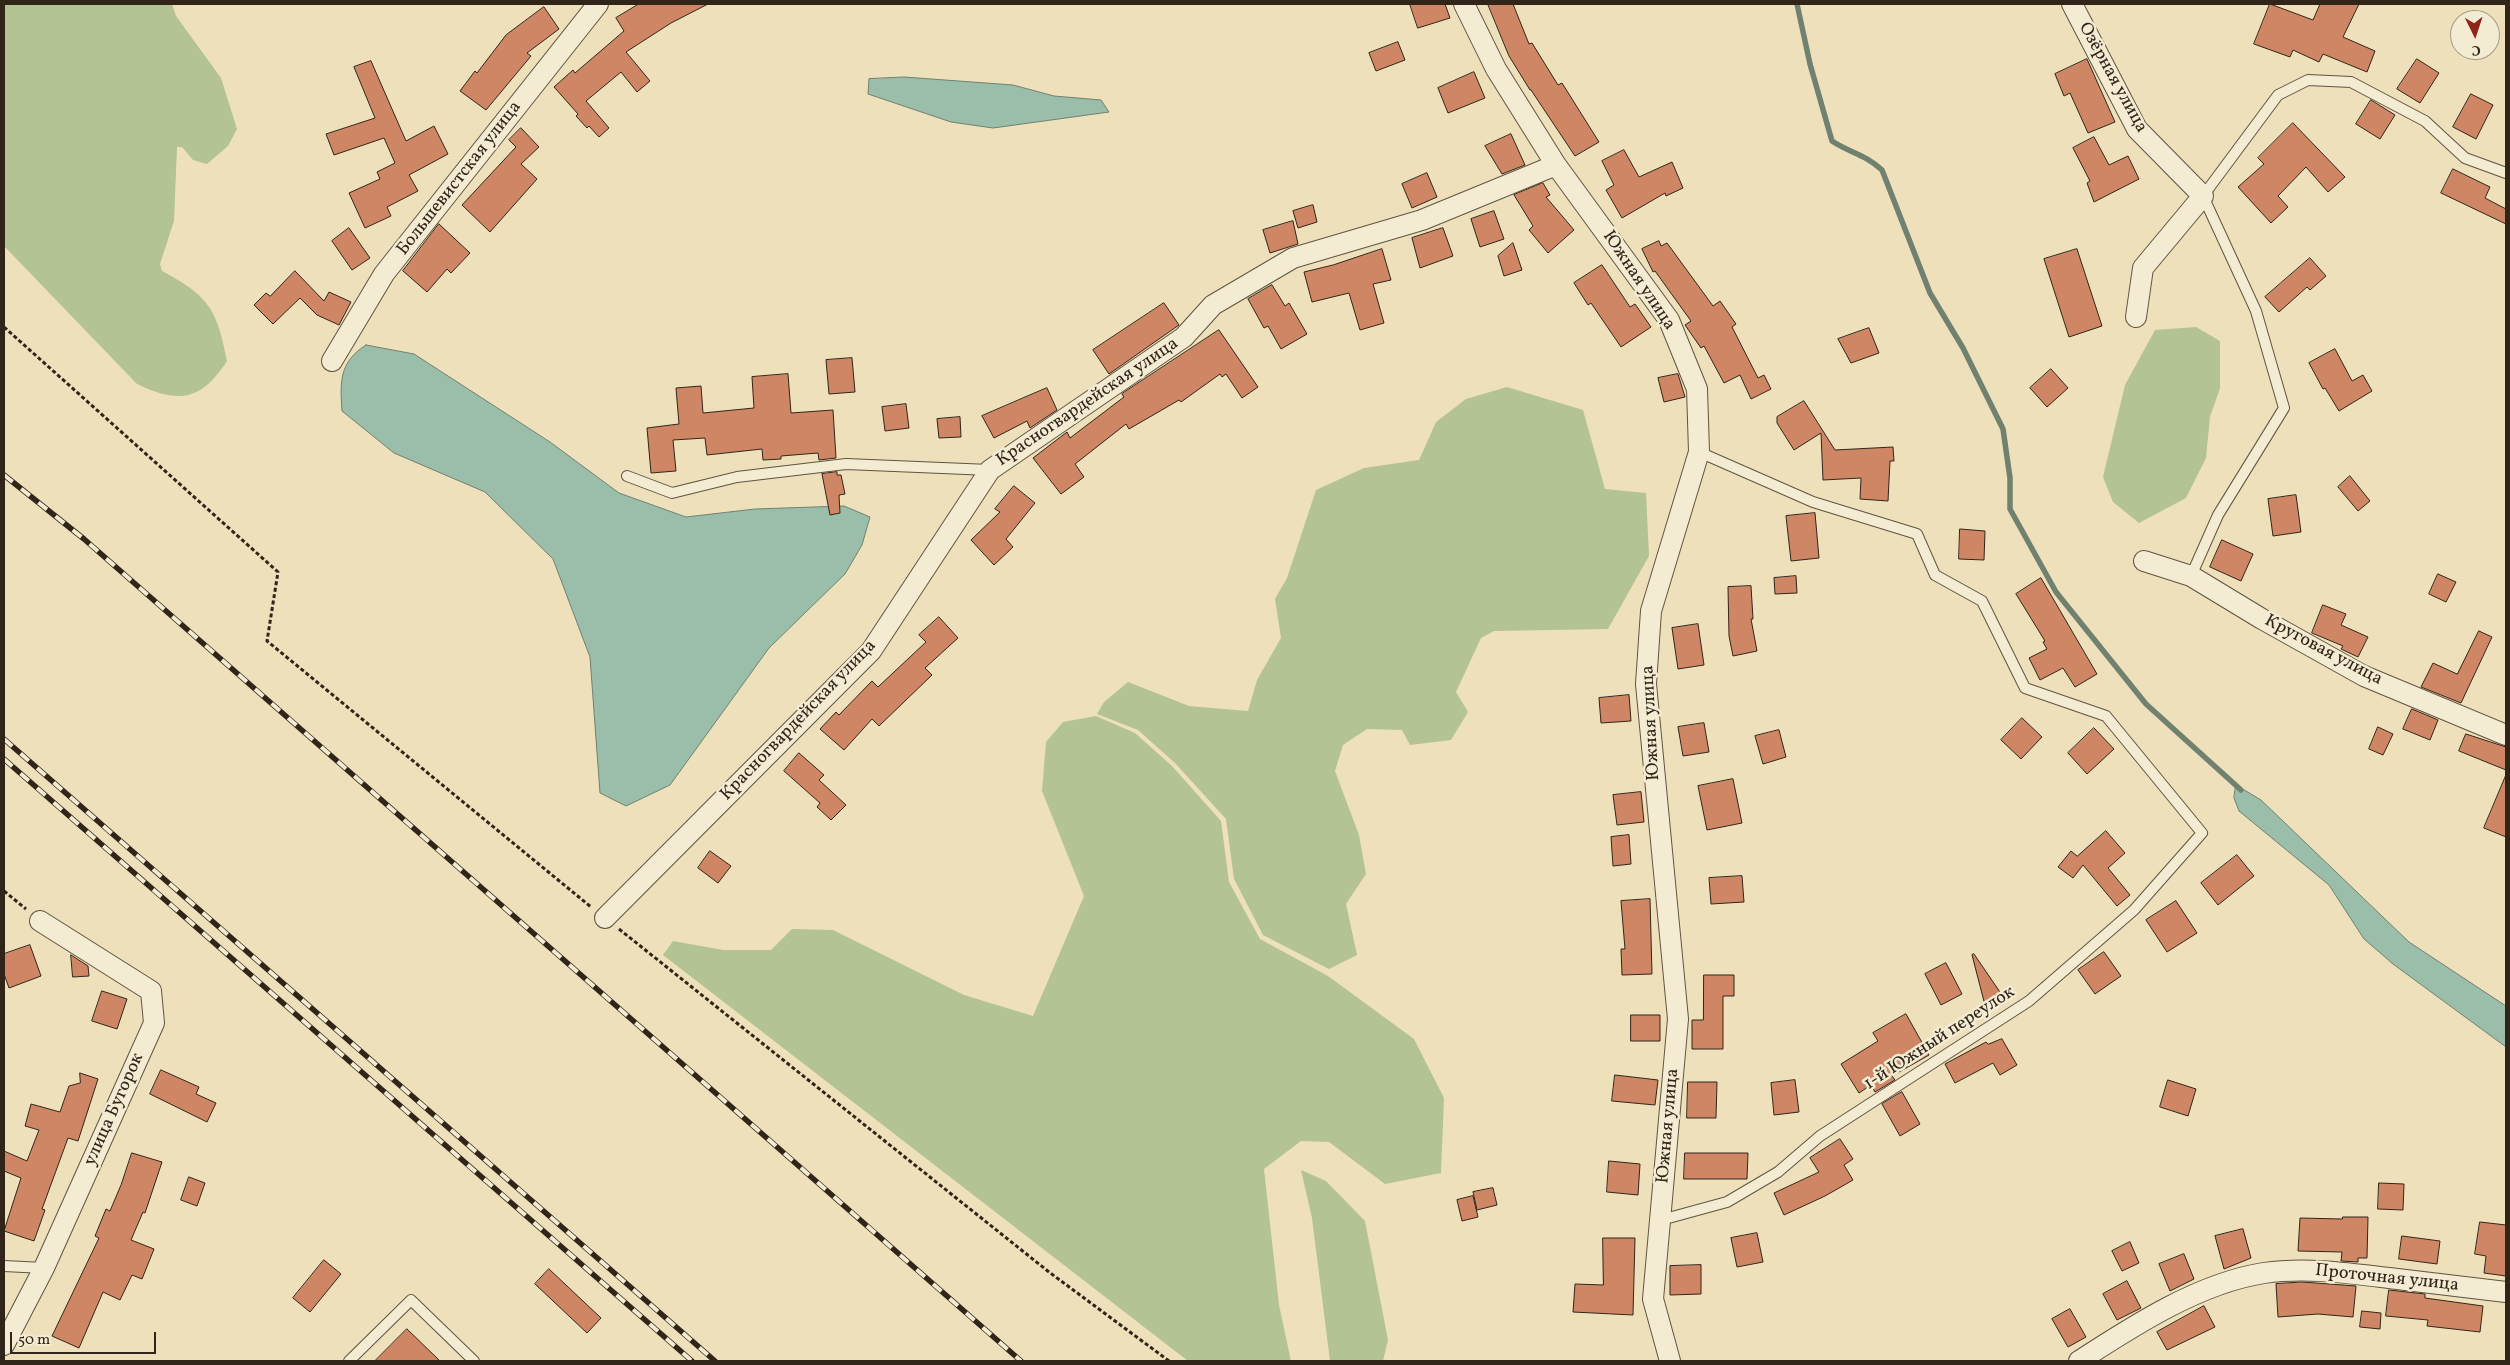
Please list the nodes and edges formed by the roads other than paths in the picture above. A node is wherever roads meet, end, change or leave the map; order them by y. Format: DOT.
graph roads {
  1 [pos="598,4"];
  2 [pos="1464,4"];
  3 [pos="2072,4"];
  4 [pos="1556,165"];
  5 [pos="2506,172"];
  6 [pos="2203,196"];
  7 [pos="2136,317"];
  8 [pos="332,361"];
  9 [pos="1699,452"];
  10 [pos="990,470"];
  11 [pos="627,476"];
  12 [pos="2144,561"];
  13 [pos="2191,576"];
  14 [pos="2506,735"];
  15 [pos="604,918"];
  16 [pos="40,921"];
  17 [pos="1661,1220"];
  18 [pos="4,1266"];
  19 [pos="44,1268"];
  20 [pos="2506,1292"];
  21 [pos="4,1344"];
  22 [pos="349,1361"];
  23 [pos="474,1361"];
  24 [pos="1670,1361"];
  25 [pos="2079,1361"];
  1 -- 8 [label="street, Большевистская улица"];
  2 -- 4 [label="street, Южная улица"];
  3 -- 6 [label="street, Озёрная улица"];
  4 -- 9 [label="street, Южная улица"];
  4 -- 10 [label="street, Красногвардейская улица"];
  5 -- 6 [label="lane"];
  6 -- 7 [label="street"];
  6 -- 13 [label="lane"];
  9 -- 17 [label="street, Южная улица"];
  9 -- 17 [label="lane, 1-й Южный переулок"];
  10 -- 11 [label="lane"];
  10 -- 15 [label="street, Красногвардейская улица"];
  12 -- 13 [label="street, Круговая улица"];
  13 -- 14 [label="street, Круговая улица"];
  16 -- 19 [label="street, улица Бугорок"];
  17 -- 24 [label="street, Южная улица"];
  18 -- 19 [label="lane"];
  19 -- 21 [label="street, улица Бугорок"];
  20 -- 25 [label="street, Проточная улица"];
  22 -- 23 [label="lane"];
}
